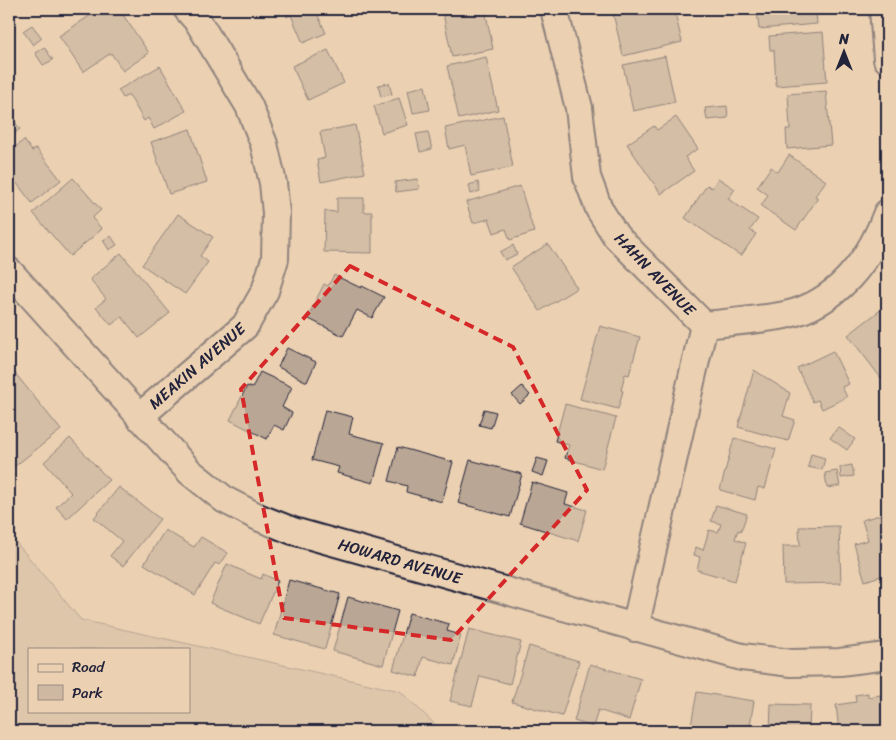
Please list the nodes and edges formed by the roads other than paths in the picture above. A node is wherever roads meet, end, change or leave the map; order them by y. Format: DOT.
graph roads {
  1 [pos="187,9"];
  2 [pos="554,9"];
  3 [pos="883,9"];
  4 [pos="887,59"];
  5 [pos="887,213"];
  6 [pos="9,271"];
  7 [pos="704,325"];
  8 [pos="139,417"];
  9 [pos="635,628"];
  10 [pos="887,656"];
  1 -- 8 [label="street, MEAKIN AVENUE"];
  2 -- 7 [label="street, HAHN AVENUE"];
  3 -- 4 [label="street"];
  5 -- 7 [label="street"];
  6 -- 8 [label="street, HOWARD AVENUE"];
  7 -- 9 [label="street, HAHN AVENUE"];
  8 -- 9 [label="street, HOWARD AVENUE"];
  9 -- 10 [label="street, HOWARD AVENUE"];
}
